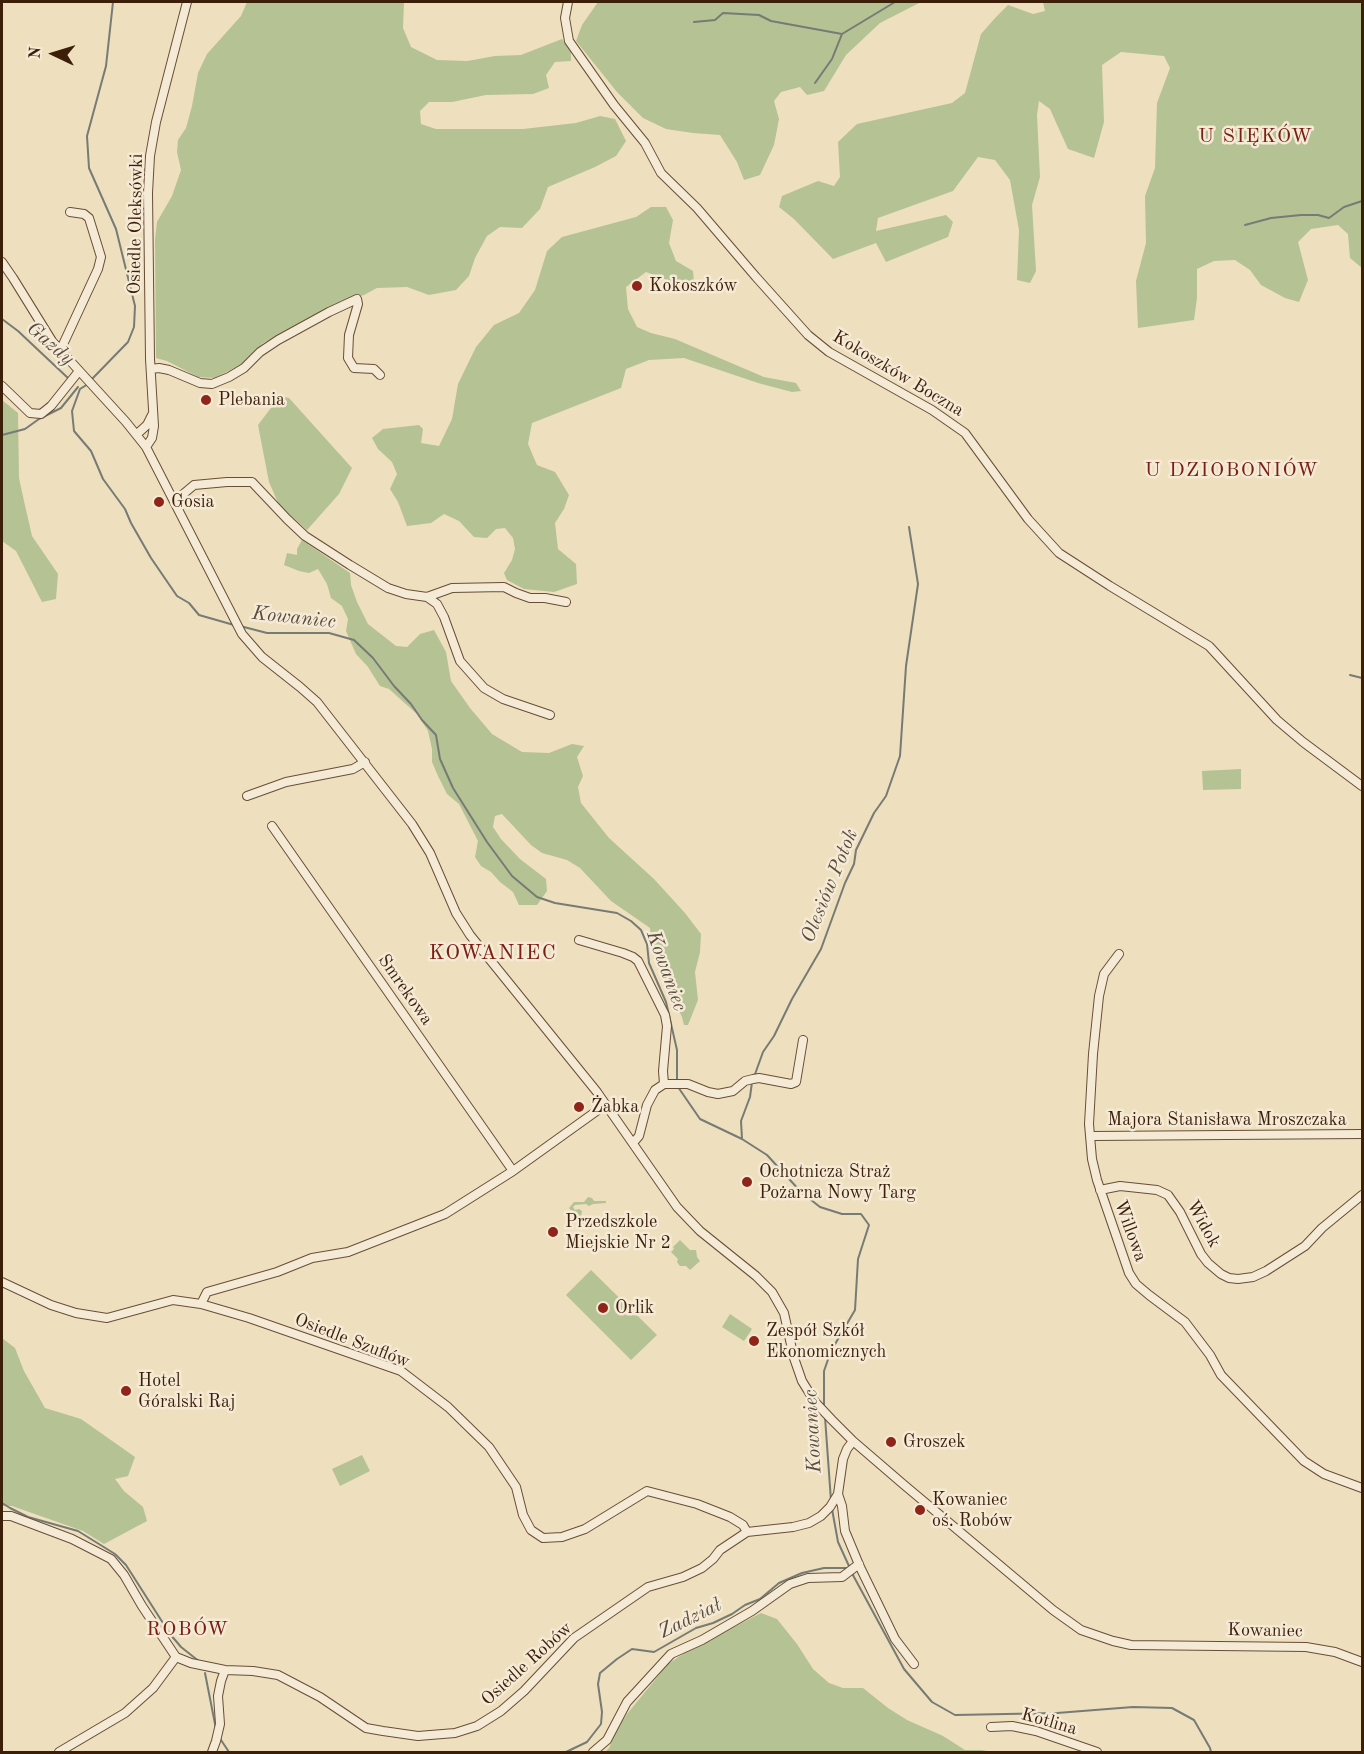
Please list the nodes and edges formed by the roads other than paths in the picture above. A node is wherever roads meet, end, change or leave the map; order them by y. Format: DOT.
graph roads {
  1 [pos="187,2"];
  2 [pos="568,2"];
  3 [pos="70,212"];
  4 [pos="2,262"];
  5 [pos="60,351"];
  6 [pos="150,369"];
  7 [pos="78,374"];
  8 [pos="380,375"];
  9 [pos="2,386"];
  10 [pos="152,414"];
  11 [pos="137,434"];
  12 [pos="146,447"];
  13 [pos="175,501"];
  14 [pos="427,597"];
  15 [pos="566,602"];
  16 [pos="550,714"];
  17 [pos="365,762"];
  18 [pos="1362,786"];
  19 [pos="247,796"];
  20 [pos="272,826"];
  21 [pos="579,940"];
  22 [pos="1119,954"];
  23 [pos="802,1040"];
  24 [pos="667,1083"];
  25 [pos="605,1105"];
  26 [pos="1362,1134"];
  27 [pos="1092,1136"];
  28 [pos="633,1143"];
  29 [pos="513,1171"];
  30 [pos="1100,1190"];
  31 [pos="1362,1197"];
  32 [pos="2,1282"];
  33 [pos="201,1305"];
  34 [pos="853,1441"];
  35 [pos="1362,1488"];
  36 [pos="837,1497"];
  37 [pos="2,1516"];
  38 [pos="747,1532"];
  39 [pos="859,1564"];
  40 [pos="176,1657"];
  41 [pos="1362,1662"];
  42 [pos="914,1664"];
  43 [pos="225,1670"];
  44 [pos="991,1726"];
  45 [pos="59,1752"];
  46 [pos="212,1752"];
  47 [pos="593,1752"];
  48 [pos="1097,1752"];
  1 -- 6 [label="street, Osiedle Oleksówki"];
  2 -- 18 [label="street, Kokoszków Boczna"];
  3 -- 5 [label="street"];
  4 -- 5 [label="street, Kowaniec"];
  5 -- 7 [label="street, Kowaniec"];
  6 -- 8 [label="street"];
  6 -- 10 [label="street, Osiedle Oleksówki"];
  7 -- 9 [label="street"];
  7 -- 11 [label="street, Kowaniec"];
  10 -- 11 [label="street"];
  10 -- 12 [label="street, Osiedle Oleksówki"];
  11 -- 12 [label="street, Kowaniec"];
  12 -- 13 [label="street, Kowaniec"];
  13 -- 14 [label="street"];
  13 -- 17 [label="street, Kowaniec"];
  14 -- 15 [label="street"];
  14 -- 16 [label="street"];
  17 -- 19 [label="street"];
  17 -- 25 [label="street, Kowaniec"];
  20 -- 29 [label="street, Smrekowa"];
  21 -- 24 [label="street"];
  22 -- 27 [label="street, Willowa"];
  23 -- 24 [label="street"];
  24 -- 28 [label="street"];
  25 -- 28 [label="street, Kowaniec"];
  25 -- 29 [label="street"];
  26 -- 27 [label="street, Majora Stanisława Mroszczaka"];
  27 -- 30 [label="street, Willowa"];
  28 -- 34 [label="street, Kowaniec"];
  29 -- 33 [label="street"];
  30 -- 31 [label="street, Widok"];
  30 -- 35 [label="street, Willowa"];
  32 -- 33 [label="street, Osiedle Szuflów"];
  33 -- 38 [label="street, Osiedle Szuflów"];
  34 -- 36 [label="street, Osiedle Robów"];
  34 -- 41 [label="street, Kowaniec"];
  36 -- 38 [label="street, Osiedle Robów"];
  36 -- 39 [label="street"];
  37 -- 40 [label="street"];
  38 -- 43 [label="street, Osiedle Robów"];
  39 -- 42 [label="street"];
  39 -- 47 [label="street"];
  40 -- 43 [label="street, Osiedle Robów"];
  40 -- 45 [label="street"];
  43 -- 46 [label="street"];
  44 -- 48 [label="street, Kotlina"];
}
